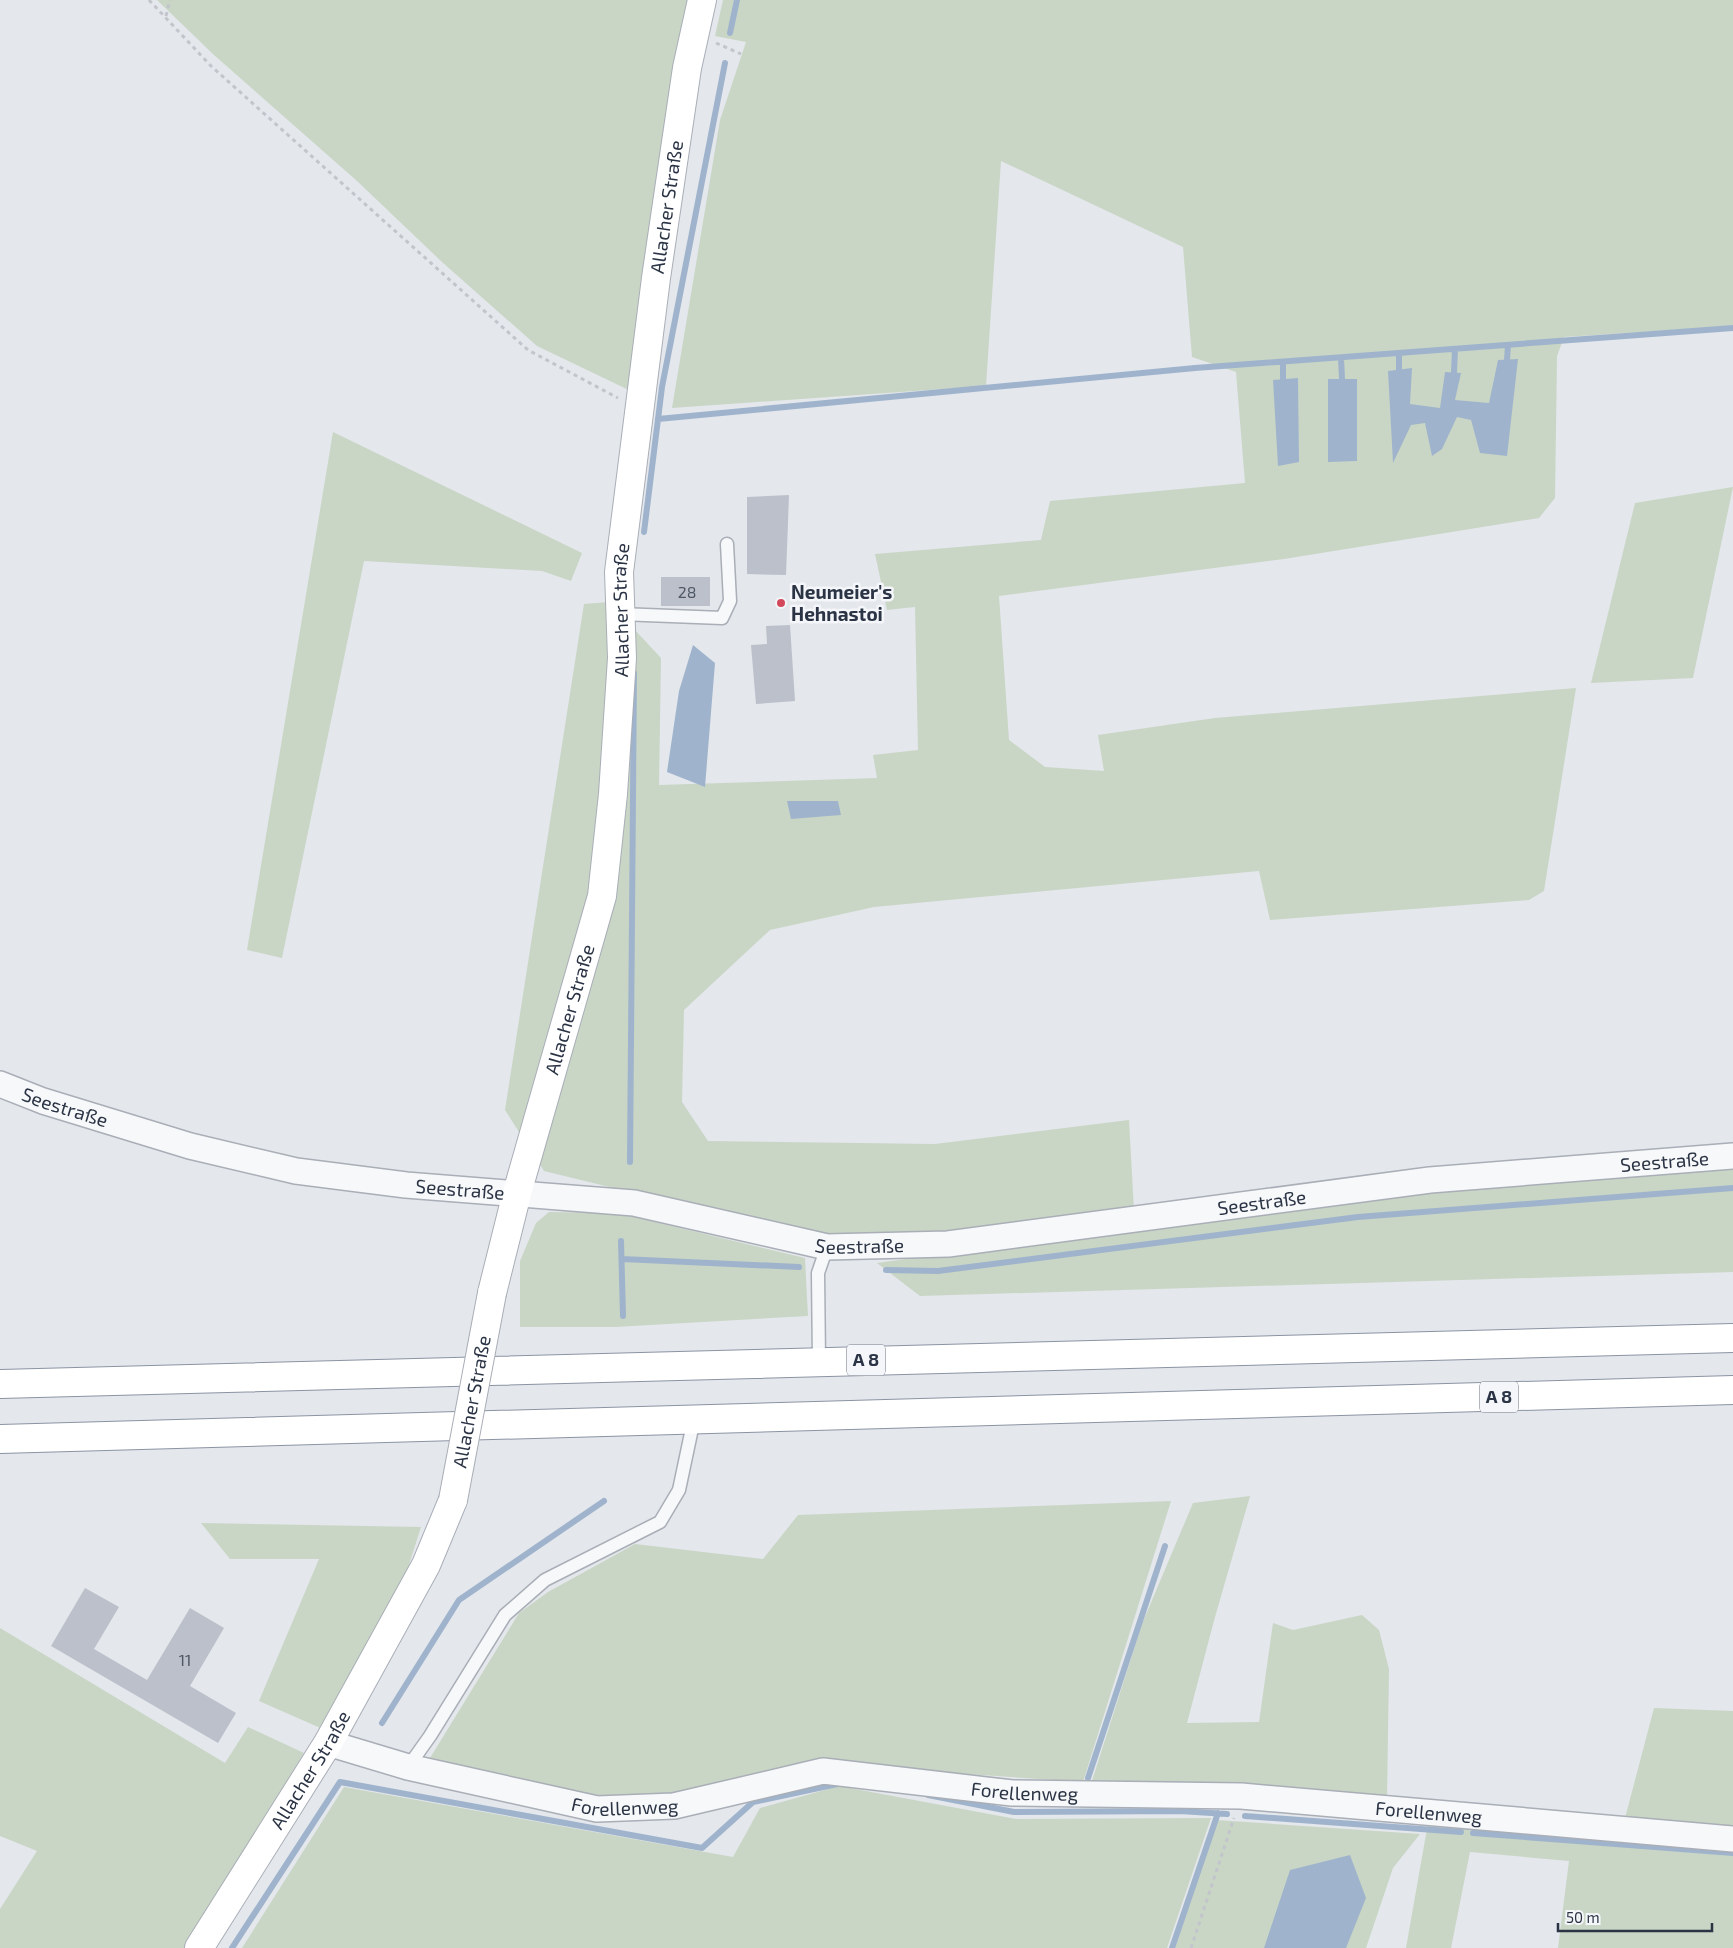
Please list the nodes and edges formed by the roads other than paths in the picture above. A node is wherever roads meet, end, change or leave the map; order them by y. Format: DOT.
graph roads {
  1 [pos="702,0"];
  2 [pos="727,544"];
  3 [pos="620,614"];
  4 [pos="0,1084"];
  5 [pos="1733,1156"];
  6 [pos="517,1193"];
  7 [pos="827,1247"];
  8 [pos="1733,1338"];
  9 [pos="819,1362"];
  10 [pos="0,1384"];
  11 [pos="1733,1390"];
  12 [pos="694,1419"];
  13 [pos="0,1439"];
  14 [pos="328,1743"];
  15 [pos="408,1767"];
  16 [pos="1733,1839"];
  17 [pos="199,1948"];
  1 -- 3 [label="main road, Allacher Straße"];
  2 -- 3 [label="lane"];
  3 -- 6 [label="main road, Allacher Straße"];
  4 -- 6 [label="street, Seestraße"];
  5 -- 7 [label="street, Seestraße"];
  6 -- 7 [label="street, Seestraße"];
  6 -- 14 [label="main road, Allacher Straße, bridge"];
  7 -- 9 [label="lane"];
  8 -- 9 [label="main road, A 8"];
  9 -- 10 [label="main road, A 8"];
  11 -- 12 [label="main road, A 8"];
  12 -- 13 [label="main road, A 8"];
  12 -- 15 [label="lane"];
  14 -- 15 [label="street, Forellenweg"];
  14 -- 17 [label="main road, Allacher Straße"];
  15 -- 16 [label="street, Forellenweg"];
}
